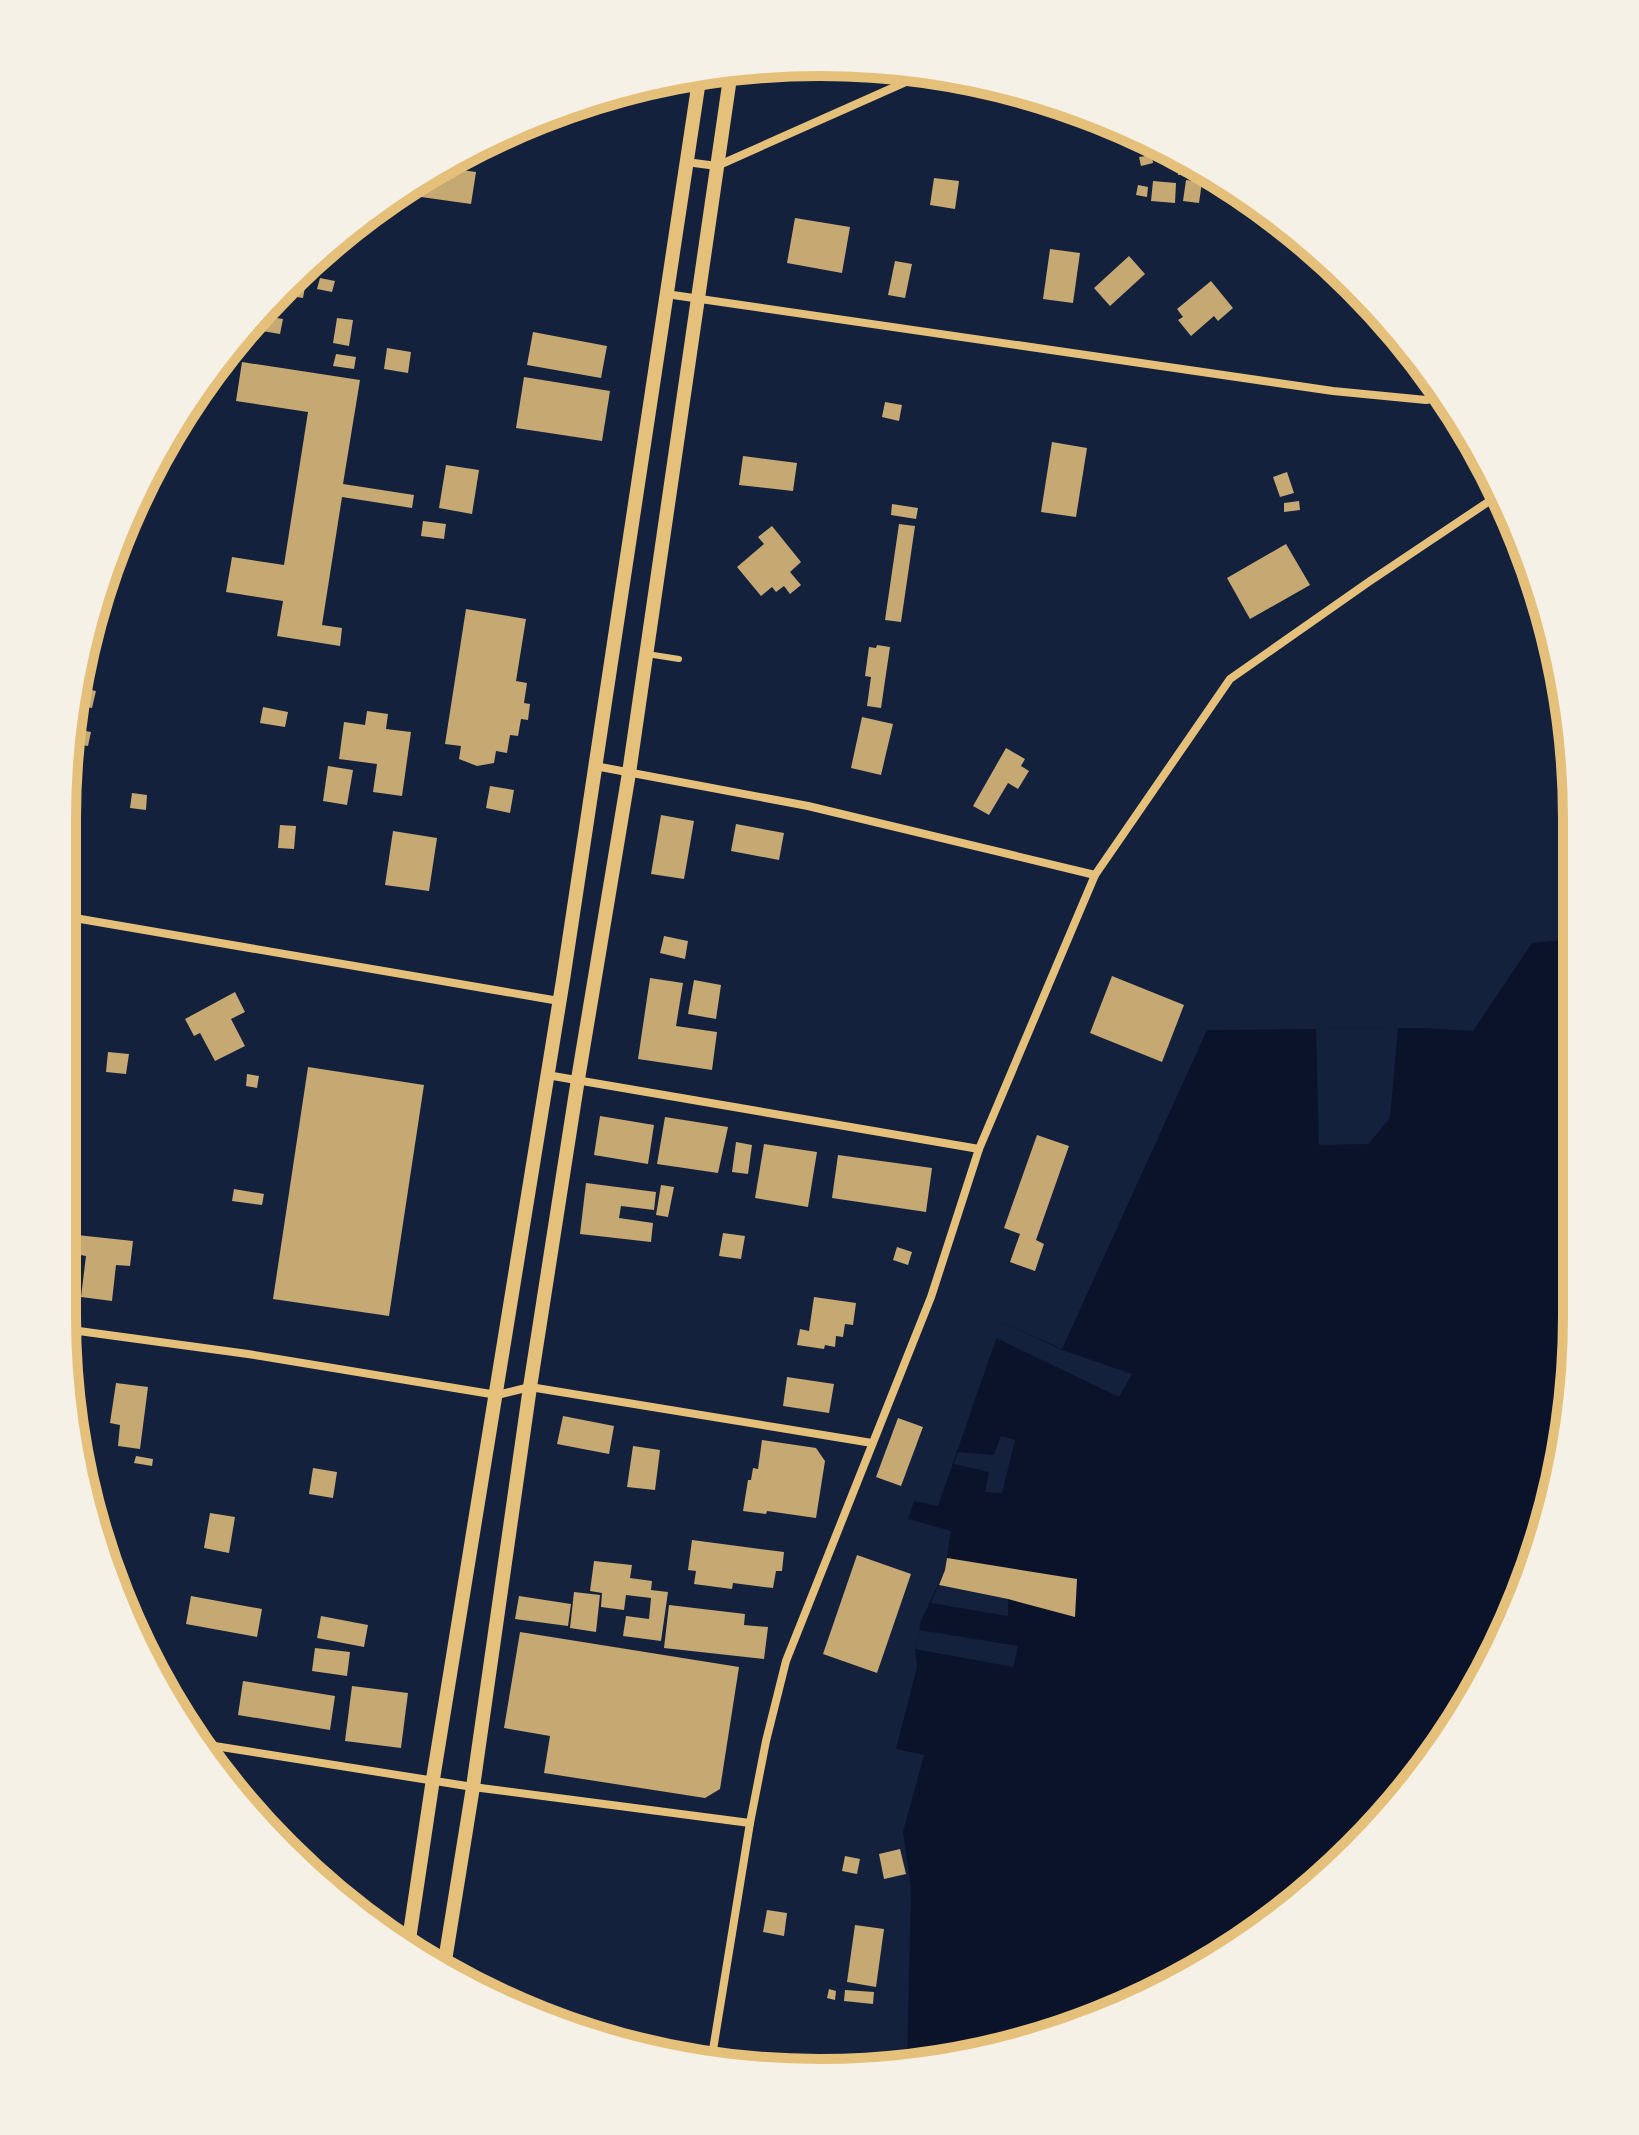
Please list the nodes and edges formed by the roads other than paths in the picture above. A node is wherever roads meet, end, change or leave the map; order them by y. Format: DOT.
graph roads {
  1 [pos="729,81"];
  2 [pos="908,81"];
  3 [pos="698,86"];
  4 [pos="686,162"];
  5 [pos="717,166"];
  6 [pos="666,294"];
  7 [pos="699,299"];
  8 [pos="1433,399"];
  9 [pos="1490,500"];
  10 [pos="647,654"];
  11 [pos="679,659"];
  12 [pos="595,766"];
  13 [pos="629,773"];
  14 [pos="1095,875"];
  15 [pos="76,918"];
  16 [pos="559,1001"];
  17 [pos="547,1075"];
  18 [pos="578,1079"];
  19 [pos="979,1149"];
  20 [pos="77,1331"];
  21 [pos="530,1387"];
  22 [pos="497,1395"];
  23 [pos="872,1443"];
  24 [pos="213,1746"];
  25 [pos="433,1779"];
  26 [pos="473,1787"];
  27 [pos="750,1823"];
  28 [pos="409,1936"];
  29 [pos="445,1958"];
  30 [pos="713,2051"];
  1 -- 5 [label="street"];
  2 -- 5 [label="street"];
  3 -- 4 [label="street"];
  4 -- 5 [label="street"];
  4 -- 6 [label="street"];
  5 -- 7 [label="street"];
  6 -- 7 [label="street"];
  6 -- 12 [label="street"];
  7 -- 8 [label="street"];
  7 -- 10 [label="street"];
  9 -- 14 [label="street"];
  10 -- 11 [label="lane"];
  10 -- 13 [label="street"];
  12 -- 13 [label="street"];
  12 -- 16 [label="street"];
  13 -- 14 [label="street"];
  13 -- 18 [label="street"];
  14 -- 19 [label="street"];
  15 -- 16 [label="street"];
  16 -- 17 [label="street"];
  17 -- 18 [label="street"];
  17 -- 22 [label="street"];
  18 -- 19 [label="street"];
  18 -- 21 [label="street"];
  19 -- 23 [label="street"];
  20 -- 22 [label="street"];
  21 -- 22 [label="street"];
  21 -- 23 [label="street"];
  21 -- 26 [label="street"];
  22 -- 25 [label="street"];
  23 -- 27 [label="street"];
  24 -- 25 [label="street"];
  25 -- 26 [label="street"];
  25 -- 28 [label="street"];
  26 -- 27 [label="street"];
  26 -- 29 [label="street"];
  27 -- 30 [label="street"];
}
